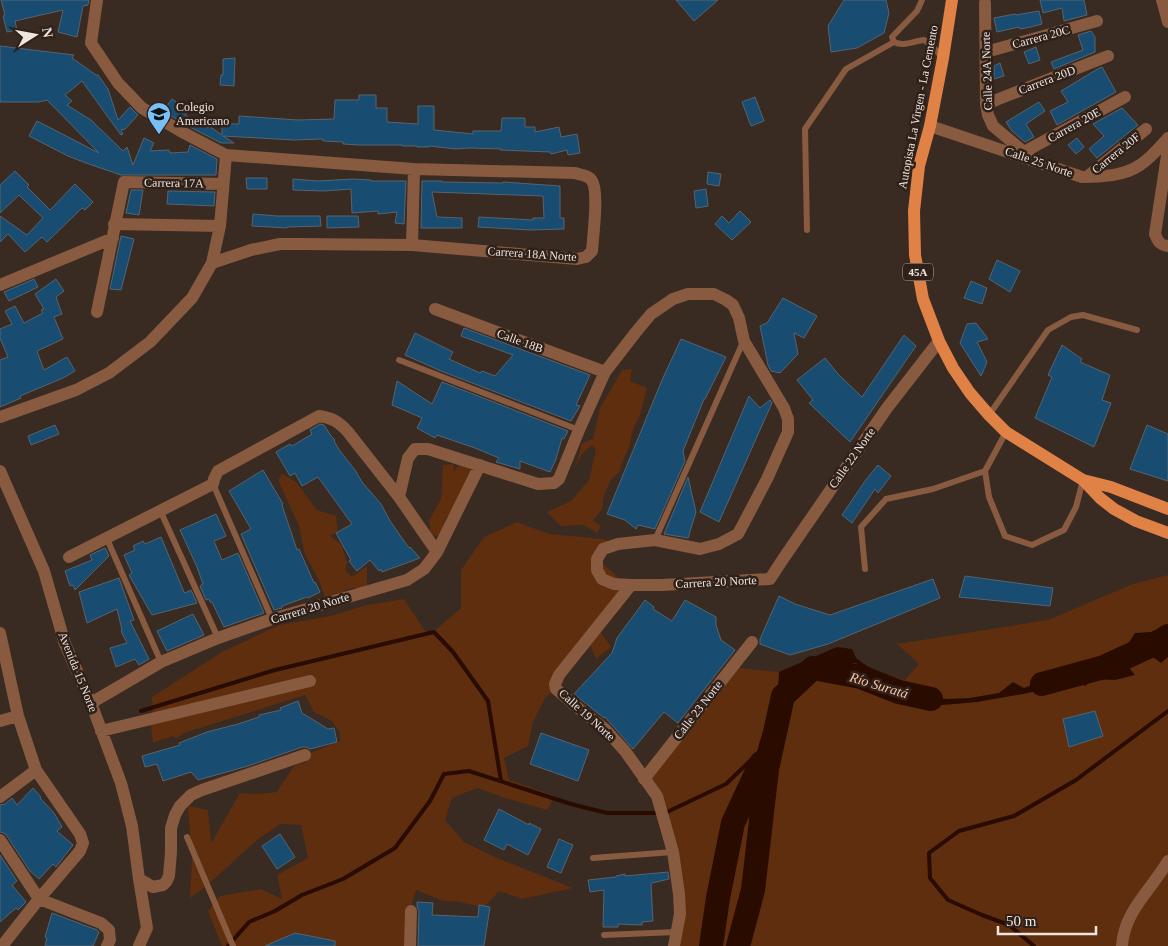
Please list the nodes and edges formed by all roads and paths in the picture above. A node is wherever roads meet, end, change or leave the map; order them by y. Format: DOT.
graph roads {
  1 [pos="97,0"];
  2 [pos="922,0"];
  3 [pos="952,0"];
  4 [pos="1162,0"];
  5 [pos="985,3"];
  6 [pos="1097,21"];
  7 [pos="1168,22"];
  8 [pos="894,42"];
  9 [pos="986,52"];
  10 [pos="1108,56"];
  11 [pos="943,58"];
  12 [pos="1125,97"];
  13 [pos="986,104"];
  14 [pos="930,126"];
  15 [pos="1146,129"];
  16 [pos="1168,138"];
  17 [pos="1168,148"];
  18 [pos="1024,152"];
  19 [pos="226,155"];
  20 [pos="1053,166"];
  21 [pos="414,169"];
  22 [pos="1087,177"];
  23 [pos="223,184"];
  24 [pos="114,224"];
  25 [pos="220,226"];
  26 [pos="806,230"];
  27 [pos="113,238"];
  28 [pos="412,245"];
  29 [pos="1168,246"];
  30 [pos="212,263"];
  31 [pos="0,285"];
  32 [pos="435,310"];
  33 [pos="97,312"];
  34 [pos="1138,330"];
  35 [pos="744,341"];
  36 [pos="939,342"];
  37 [pos="399,360"];
  38 [pos="605,372"];
  39 [pos="989,416"];
  40 [pos="0,418"];
  41 [pos="579,430"];
  42 [pos="1006,432"];
  43 [pos="480,465"];
  44 [pos="0,471"];
  45 [pos="985,471"];
  46 [pos="1083,480"];
  47 [pos="214,484"];
  48 [pos="398,497"];
  49 [pos="1168,509"];
  50 [pos="160,510"];
  51 [pos="1168,533"];
  52 [pos="107,539"];
  53 [pos="655,540"];
  54 [pos="437,552"];
  55 [pos="69,557"];
  56 [pos="865,569"];
  57 [pos="770,579"];
  58 [pos="631,585"];
  59 [pos="272,620"];
  60 [pos="0,633"];
  61 [pos="218,638"];
  62 [pos="752,642"];
  63 [pos="161,662"];
  64 [pos="310,681"];
  65 [pos="91,703"];
  66 [pos="18,716"];
  67 [pos="0,721"];
  68 [pos="101,731"];
  69 [pos="306,755"];
  70 [pos="36,770"];
  71 [pos="644,779"];
  72 [pos="0,798"];
  73 [pos="187,837"];
  74 [pos="0,840"];
  75 [pos="673,852"];
  76 [pos="593,858"];
  77 [pos="1168,861"];
  78 [pos="139,879"];
  79 [pos="39,899"];
  80 [pos="411,911"];
  81 [pos="676,932"];
  82 [pos="604,935"];
  83 [pos="2,946"];
  84 [pos="107,946"];
  85 [pos="140,946"];
  86 [pos="233,946"];
  87 [pos="410,946"];
  88 [pos="674,946"];
  89 [pos="1122,946"];
  1 -- 19 [label="street"];
  2 -- 8 [label="lane"];
  3 -- 11 [label="main road, Autopista La Virgen - La Cemento / 45A"];
  4 -- 7 [label="street"];
  5 -- 9 [label="street, Calle 24A Norte"];
  6 -- 9 [label="street, Carrera 20C"];
  8 -- 11 [label="lane"];
  8 -- 26 [label="lane"];
  9 -- 13 [label="street, Calle 24A Norte"];
  10 -- 13 [label="street, Carrera 20D"];
  11 -- 14 [label="main road, Autopista La Virgen - La Cemento / 45A"];
  12 -- 18 [label="street, Carrera 20E"];
  13 -- 18 [label="street, Calle 24A Norte"];
  14 -- 20 [label="street, Calle 25 Norte"];
  14 -- 36 [label="main road, Autopista La Virgen - La Cemento / 45A"];
  15 -- 22 [label="street, Carrera 20F"];
  16 -- 22 [label="street, Calle 25 Norte"];
  17 -- 29 [label="street"];
  18 -- 20 [label="street, Calle 24A Norte"];
  19 -- 21 [label="street, Carrera 18A Norte"];
  19 -- 23 [label="street"];
  20 -- 22 [label="street, Calle 25 Norte"];
  21 -- 28 [label="street"];
  21 -- 28 [label="street, Carrera 18A Norte"];
  23 -- 24 [label="street, Carrera 17A"];
  23 -- 25 [label="street"];
  24 -- 25 [label="street"];
  24 -- 27 [label="street"];
  25 -- 30 [label="street"];
  27 -- 31 [label="street"];
  27 -- 33 [label="street"];
  28 -- 30 [label="street, Carrera 18A Norte"];
  30 -- 40 [label="street"];
  32 -- 38 [label="street, Calle 18B"];
  34 -- 39 [label="lane"];
  35 -- 38 [label="street"];
  35 -- 53 [label="lane"];
  35 -- 53 [label="street"];
  36 -- 39 [label="main road, Autopista La Virgen - La Cemento / 45A"];
  36 -- 57 [label="street, Calle 22 Norte"];
  37 -- 41 [label="lane"];
  38 -- 41 [label="street"];
  39 -- 42 [label="main road, Autopista La Virgen - La Cemento / 45A"];
  41 -- 43 [label="street"];
  42 -- 45 [label="lane"];
  42 -- 46 [label="main road, Autopista La Virgen - La Cemento / 45A"];
  43 -- 48 [label="street"];
  43 -- 54 [label="street, Carrera 20 Norte"];
  44 -- 65 [label="street, Avenida 15 Norte"];
  45 -- 46 [label="lane"];
  45 -- 56 [label="lane"];
  46 -- 49 [label="main road, Autopista La Virgen - La Cemento / 45A"];
  46 -- 51 [label="main road, Autopista La Virgen - La Cemento / 45A"];
  47 -- 48 [label="street"];
  47 -- 50 [label="street"];
  47 -- 59 [label="lane"];
  48 -- 54 [label="street"];
  50 -- 52 [label="street"];
  50 -- 61 [label="lane"];
  52 -- 55 [label="street"];
  52 -- 63 [label="lane"];
  53 -- 58 [label="street, Carrera 20 Norte"];
  54 -- 59 [label="street, Carrera 20 Norte"];
  57 -- 58 [label="street, Carrera 20 Norte"];
  58 -- 71 [label="street, Calle 19 Norte"];
  59 -- 61 [label="street, Carrera 20 Norte"];
  60 -- 66 [label="street"];
  61 -- 63 [label="street, Carrera 20 Norte"];
  62 -- 71 [label="street, Calle 23 Norte"];
  63 -- 65 [label="street, Carrera 20 Norte"];
  64 -- 68 [label="street"];
  65 -- 68 [label="street, Avenida 15 Norte"];
  66 -- 67 [label="street"];
  66 -- 70 [label="street"];
  68 -- 78 [label="street, Avenida 15 Norte"];
  69 -- 78 [label="street"];
  70 -- 72 [label="street"];
  70 -- 79 [label="street"];
  71 -- 75 [label="street, Calle 19 Norte"];
  73 -- 86 [label="lane"];
  74 -- 79 [label="street"];
  75 -- 76 [label="lane"];
  75 -- 81 [label="street, Calle 19 Norte"];
  77 -- 89 [label="street"];
  78 -- 85 [label="street, Avenida 15 Norte"];
  79 -- 83 [label="street"];
  79 -- 84 [label="street"];
  80 -- 87 [label="street"];
  81 -- 82 [label="lane"];
  81 -- 88 [label="street, Calle 19 Norte"];
}
